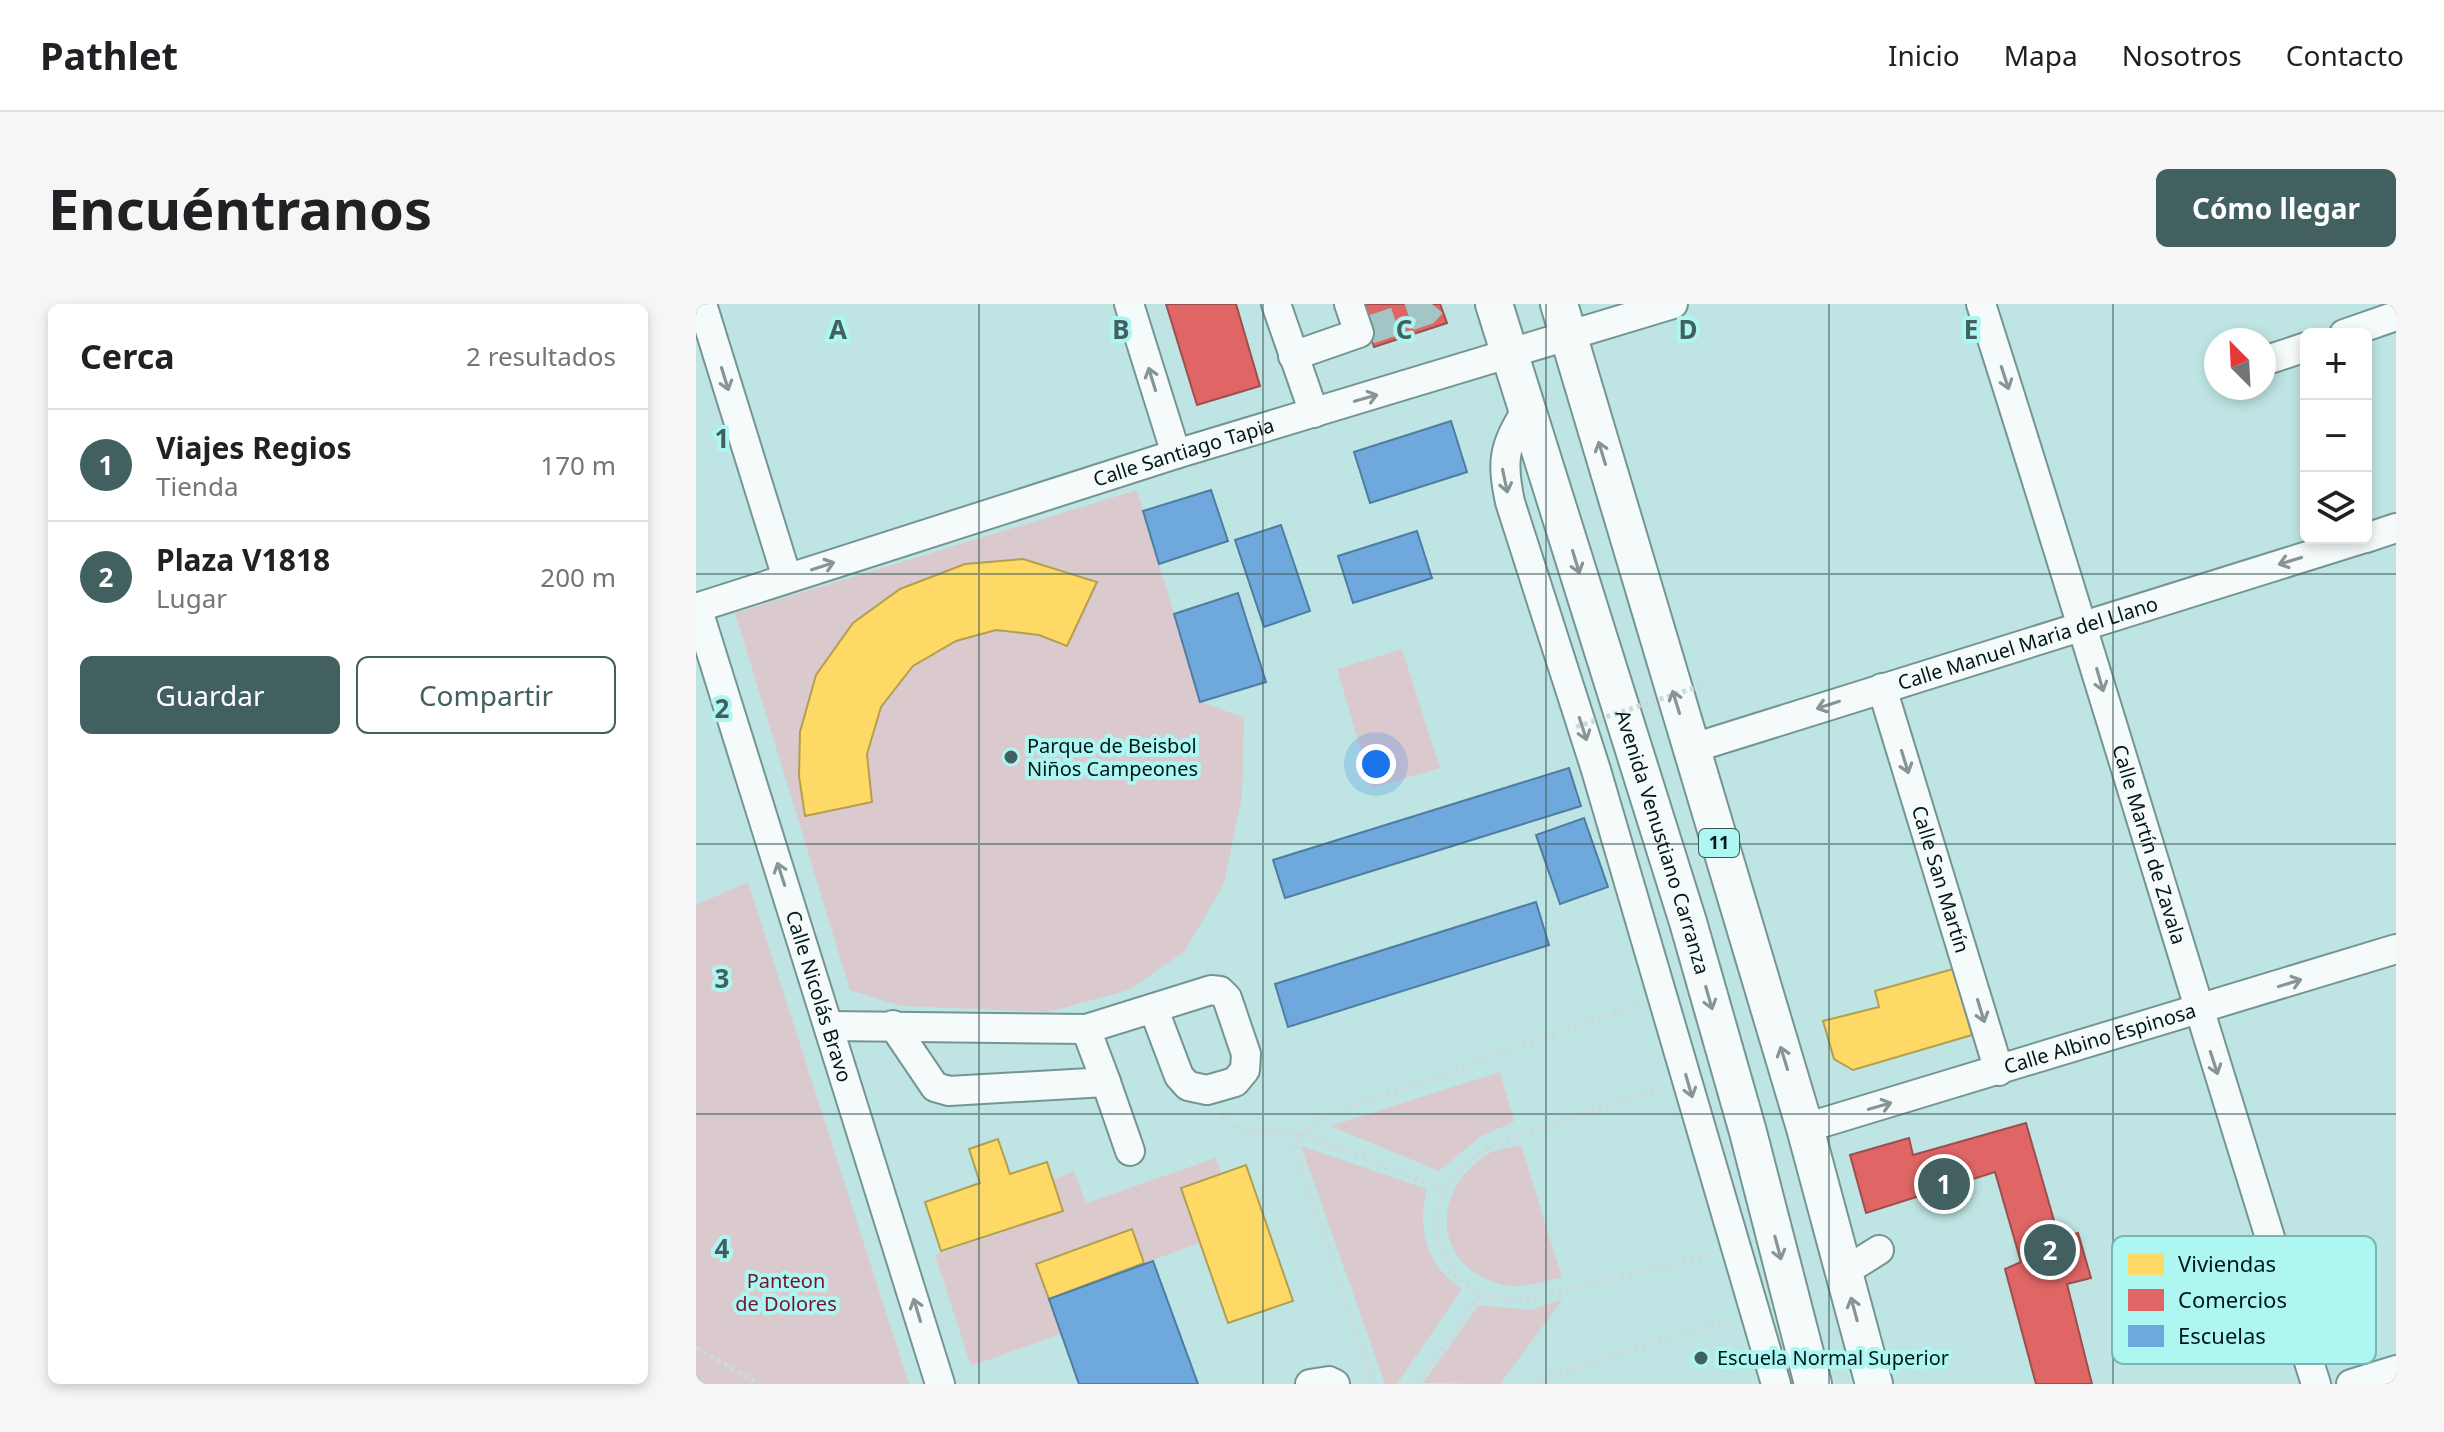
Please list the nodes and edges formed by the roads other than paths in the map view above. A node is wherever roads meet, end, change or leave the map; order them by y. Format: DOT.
graph roads {
  1 [pos="702,304"];
  2 [pos="1129,304"];
  3 [pos="1276,304"];
  4 [pos="1349,304"];
  5 [pos="1494,304"];
  6 [pos="1673,304"];
  7 [pos="1981,304"];
  8 [pos="2396,316"];
  9 [pos="1563,320"];
  10 [pos="2361,328"];
  11 [pos="2300,349"];
  12 [pos="1507,355"];
  13 [pos="1293,356"];
  14 [pos="2276,357"];
  15 [pos="1527,409"];
  16 [pos="1314,413"];
  17 [pos="1176,454"];
  18 [pos="2396,528"];
  19 [pos="2372,536"];
  20 [pos="2346,544"];
  21 [pos="787,578"];
  22 [pos="696,608"];
  23 [pos="2084,625"];
  24 [pos="1882,688"];
  25 [pos="1690,749"];
  26 [pos="2396,949"];
  27 [pos="1154,1010"];
  28 [pos="2198,1011"];
  29 [pos="893,1025"];
  30 [pos="830,1026"];
  31 [pos="1086,1029"];
  32 [pos="1999,1071"];
  33 [pos="1106,1082"];
  34 [pos="1805,1128"];
  35 [pos="1130,1151"];
  36 [pos="2269,1236"];
  37 [pos="1879,1250"];
  38 [pos="1844,1272"];
  39 [pos="2310,1364"];
  40 [pos="2396,1370"];
  41 [pos="940,1384"];
  42 [pos="1310,1384"];
  43 [pos="1335,1384"];
  44 [pos="1776,1384"];
  45 [pos="1813,1384"];
  46 [pos="1874,1384"];
  47 [pos="2316,1384"];
  48 [pos="2351,1384"];
  1 -- 21 [label="street, one-way"];
  17 -- 2 [label="street, one-way"];
  3 -- 13 [label="street"];
  4 -- 13 [label="street"];
  5 -- 12 [label="main road, Avenida Venustiano Carranza / 11"];
  6 -- 9 [label="street, Calle Santiago Tapia"];
  7 -- 23 [label="street, Calle Martín de Zavala, one-way"];
  8 -- 10 [label="street"];
  9 -- 12 [label="street, Calle Santiago Tapia"];
  25 -- 9 [label="main road, 11, one-way"];
  11 -- 14 [label="street"];
  12 -- 15 [label="main road, Avenida Venustiano Carranza / 11"];
  16 -- 12 [label="street, Calle Santiago Tapia, one-way"];
  13 -- 16 [label="street"];
  15 -- 44 [label="street, one-way"];
  15 -- 45 [label="main road, Avenida Venustiano Carranza / 11, one-way"];
  16 -- 17 [label="street, Calle Santiago Tapia"];
  21 -- 17 [label="street, Calle Santiago Tapia, one-way"];
  18 -- 19 [label="street, Calle Manuel Maria del Llano"];
  20 -- 23 [label="street, Calle Manuel Maria del Llano, one-way"];
  21 -- 22 [label="street, Calle Santiago Tapia"];
  30 -- 22 [label="street, Calle Nicolás Bravo, one-way"];
  23 -- 24 [label="street, Calle Manuel Maria del Llano"];
  23 -- 28 [label="street, Calle Martín de Zavala, one-way"];
  24 -- 25 [label="street, Calle Manuel Maria del Llano, one-way"];
  24 -- 32 [label="street, Calle San Martín, one-way"];
  34 -- 25 [label="main road, 11, one-way"];
  28 -- 26 [label="street, Calle Albino Espinosa, one-way"];
  27 -- 27 [label="street"];
  27 -- 31 [label="street"];
  28 -- 32 [label="street, Calle Albino Espinosa"];
  28 -- 36 [label="street, Calle Martín de Zavala, one-way"];
  29 -- 30 [label="street"];
  29 -- 31 [label="street"];
  29 -- 33 [label="street"];
  41 -- 30 [label="street, Calle Nicolás Bravo, one-way"];
  31 -- 33 [label="street"];
  34 -- 32 [label="street, Calle Albino Espinosa, one-way"];
  33 -- 35 [label="street"];
  34 -- 38 [label="main road, 11"];
  37 -- 38 [label="street"];
  46 -- 38 [label="main road, 11, one-way"];
  39 -- 47 [label="street, Calle Martín de Zavala, one-way"];
  40 -- 48 [label="street"];
  42 -- 43 [label="street"];
}
